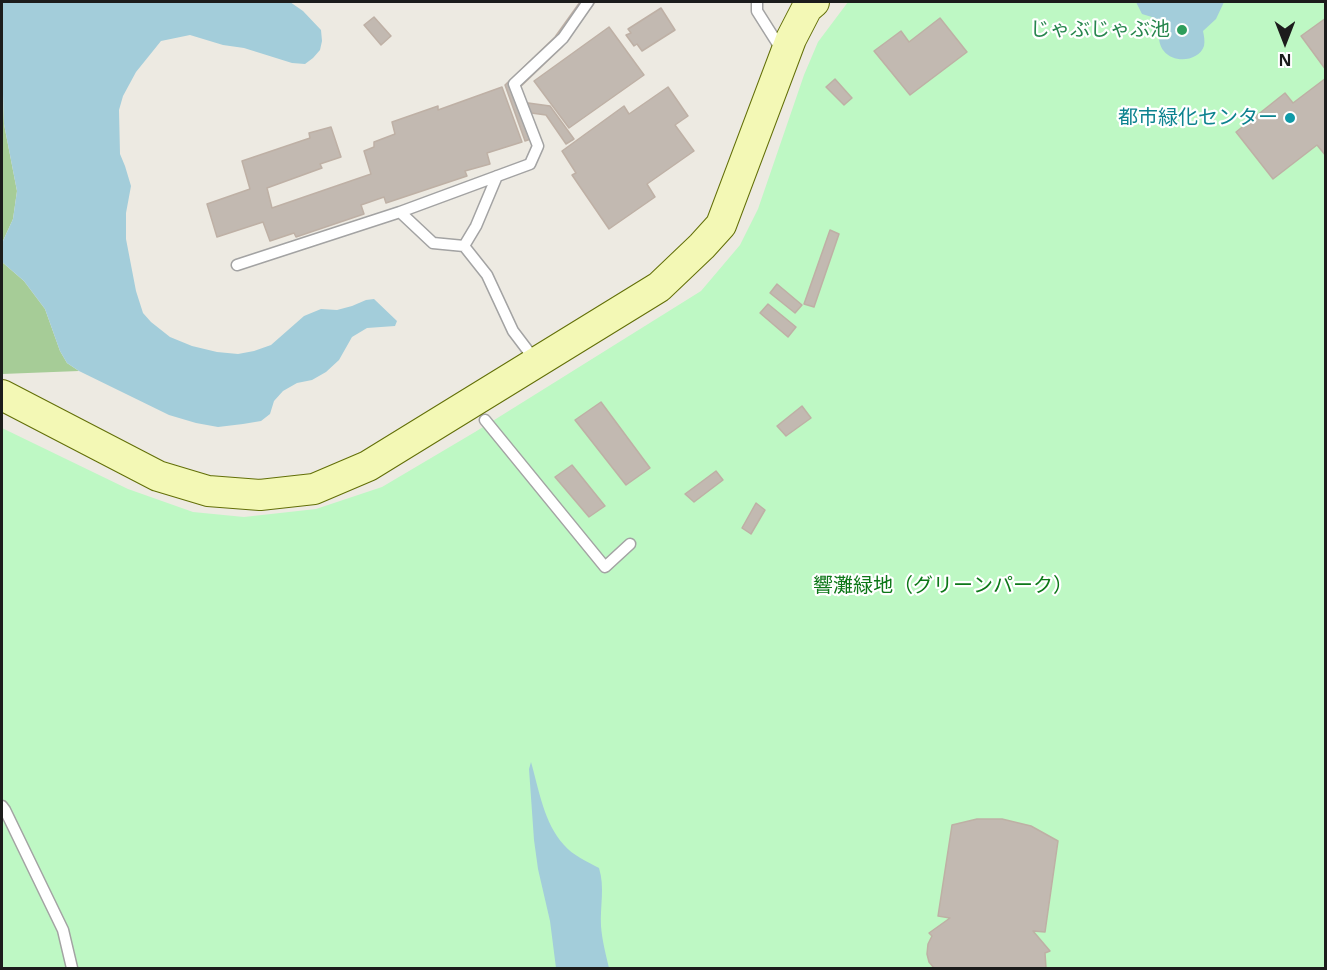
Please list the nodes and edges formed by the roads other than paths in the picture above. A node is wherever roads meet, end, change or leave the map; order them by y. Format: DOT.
graph roads {
  1 [pos="588,2"];
  2 [pos="758,2"];
  3 [pos="814,2"];
  4 [pos="785,54"];
  5 [pos="496,176"];
  6 [pos="400,212"];
  7 [pos="464,246"];
  8 [pos="237,265"];
  9 [pos="537,362"];
  10 [pos="2,395"];
  11 [pos="485,420"];
  12 [pos="630,544"];
  13 [pos="2,806"];
  14 [pos="72,969"];
  1 -- 5 [label="lane"];
  2 -- 4 [label="lane"];
  3 -- 4 [label="street"];
  4 -- 9 [label="street"];
  5 -- 6 [label="lane"];
  5 -- 7 [label="lane"];
  6 -- 7 [label="lane"];
  6 -- 8 [label="lane"];
  7 -- 9 [label="lane"];
  9 -- 10 [label="street"];
  11 -- 12 [label="lane"];
  13 -- 14 [label="lane"];
}
